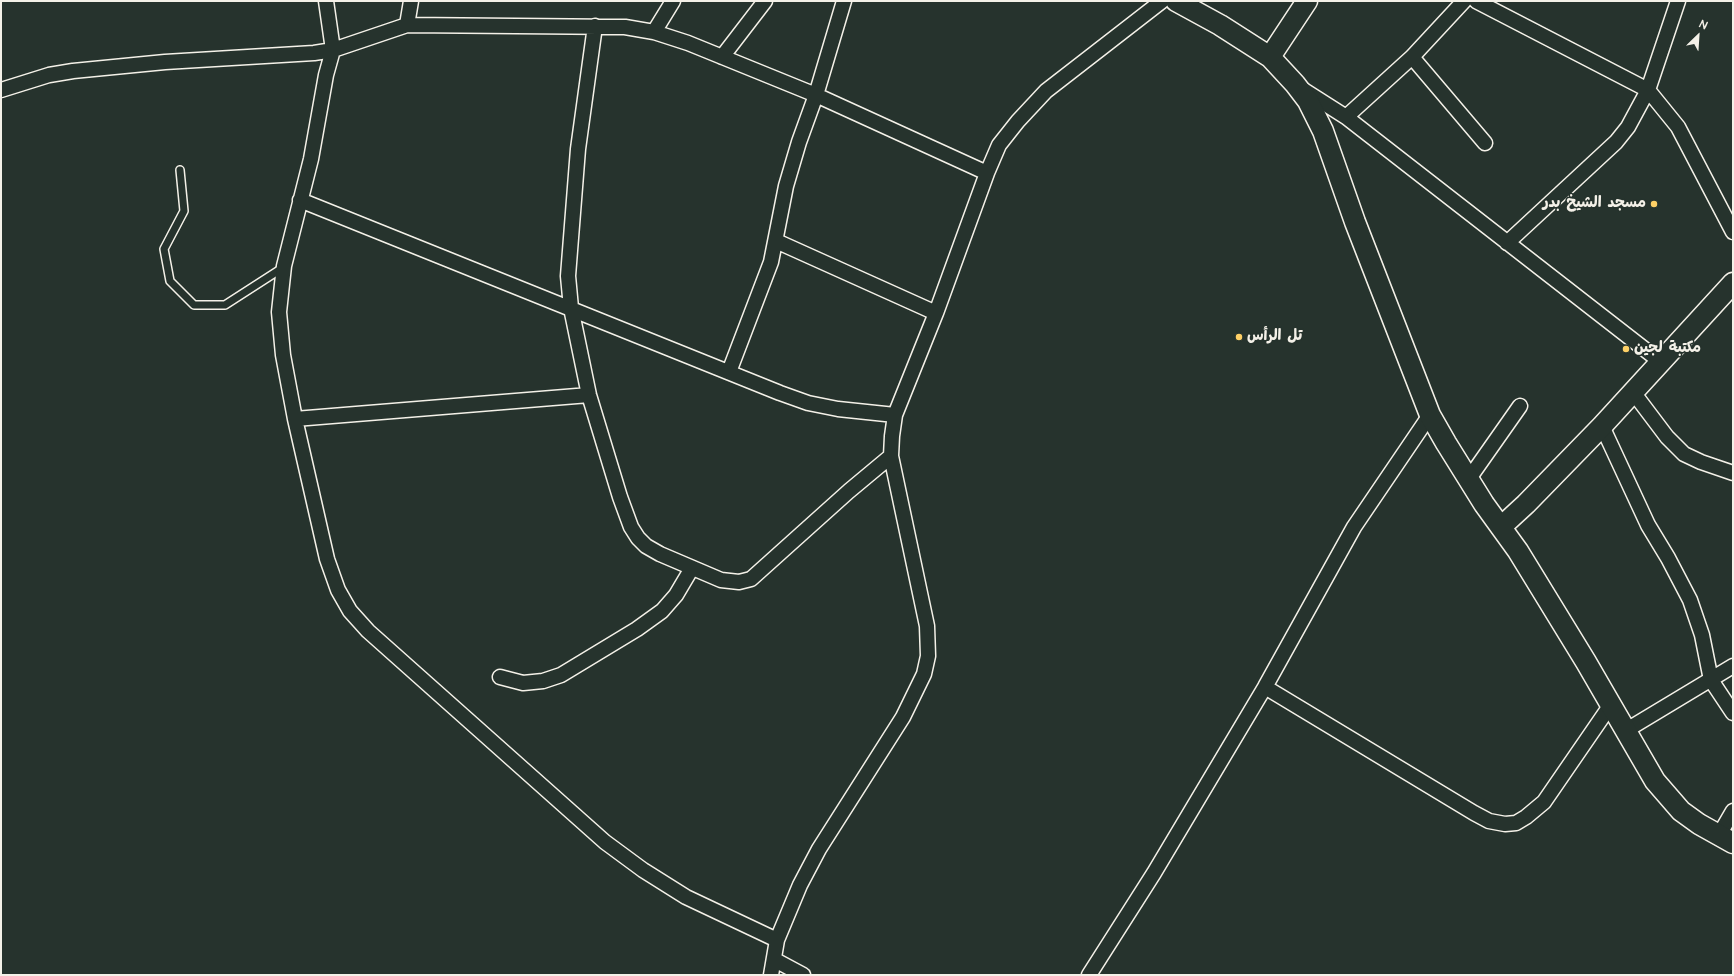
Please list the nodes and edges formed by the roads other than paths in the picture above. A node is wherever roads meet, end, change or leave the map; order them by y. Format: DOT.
graph roads {
  1 [pos="326,1"];
  2 [pos="411,1"];
  3 [pos="673,1"];
  4 [pos="765,1"];
  5 [pos="844,1"];
  6 [pos="1162,1"];
  7 [pos="1176,1"];
  8 [pos="1307,1"];
  9 [pos="1464,1"];
  10 [pos="1678,1"];
  11 [pos="1484,3"];
  12 [pos="407,25"];
  13 [pos="595,26"];
  14 [pos="654,32"];
  15 [pos="333,50"];
  16 [pos="722,57"];
  17 [pos="1270,57"];
  18 [pos="1412,57"];
  19 [pos="1295,84"];
  20 [pos="1,90"];
  21 [pos="1648,90"];
  22 [pos="816,95"];
  23 [pos="1346,117"];
  24 [pos="1485,143"];
  25 [pos="180,170"];
  26 [pos="987,173"];
  27 [pos="300,200"];
  28 [pos="1733,232"];
  29 [pos="776,241"];
  30 [pos="1507,243"];
  31 [pos="284,266"];
  32 [pos="1733,283"];
  33 [pos="570,308"];
  34 [pos="936,313"];
  35 [pos="1661,362"];
  36 [pos="729,372"];
  37 [pos="1633,392"];
  38 [pos="589,395"];
  39 [pos="1520,406"];
  40 [pos="1430,414"];
  41 [pos="895,415"];
  42 [pos="295,419"];
  43 [pos="1602,426"];
  44 [pos="891,456"];
  45 [pos="1733,473"];
  46 [pos="1468,480"];
  47 [pos="1501,527"];
  48 [pos="692,568"];
  49 [pos="1733,666"];
  50 [pos="500,677"];
  51 [pos="1711,680"];
  52 [pos="1265,687"];
  53 [pos="1610,706"];
  54 [pos="1733,713"];
  55 [pos="1625,731"];
  56 [pos="1733,811"];
  57 [pos="1726,839"];
  58 [pos="777,940"];
  59 [pos="774,960"];
  60 [pos="771,975"];
  61 [pos="803,975"];
  62 [pos="1090,975"];
  1 -- 15 [label="street"];
  2 -- 12 [label="street"];
  3 -- 14 [label="street"];
  4 -- 16 [label="street"];
  5 -- 22 [label="street"];
  6 -- 26 [label="street"];
  7 -- 17 [label="street"];
  8 -- 17 [label="street"];
  9 -- 18 [label="street"];
  10 -- 21 [label="street"];
  11 -- 21 [label="street"];
  12 -- 13 [label="street"];
  12 -- 15 [label="street"];
  13 -- 14 [label="street"];
  13 -- 33 [label="street"];
  14 -- 16 [label="street"];
  15 -- 20 [label="street"];
  15 -- 27 [label="street"];
  16 -- 22 [label="street"];
  17 -- 19 [label="street"];
  18 -- 23 [label="street"];
  18 -- 24 [label="street"];
  19 -- 23 [label="street"];
  19 -- 40 [label="street"];
  21 -- 28 [label="street"];
  21 -- 30 [label="street"];
  22 -- 26 [label="street"];
  22 -- 29 [label="street"];
  23 -- 30 [label="street"];
  25 -- 31 [label="lane"];
  26 -- 34 [label="street"];
  27 -- 31 [label="street"];
  27 -- 33 [label="street"];
  29 -- 34 [label="street"];
  29 -- 36 [label="street"];
  30 -- 35 [label="street"];
  31 -- 42 [label="street"];
  32 -- 35 [label="street"];
  33 -- 36 [label="street"];
  33 -- 38 [label="street"];
  34 -- 41 [label="street"];
  35 -- 37 [label="street"];
  36 -- 41 [label="street"];
  37 -- 43 [label="street"];
  37 -- 45 [label="street"];
  38 -- 42 [label="street"];
  38 -- 48 [label="street"];
  39 -- 46 [label="street"];
  40 -- 46 [label="street"];
  40 -- 52 [label="street"];
  41 -- 44 [label="street"];
  42 -- 58 [label="street"];
  43 -- 47 [label="street"];
  43 -- 51 [label="street"];
  44 -- 48 [label="street"];
  44 -- 58 [label="street"];
  46 -- 47 [label="street"];
  47 -- 53 [label="street"];
  48 -- 50 [label="street"];
  49 -- 51 [label="street"];
  51 -- 54 [label="street"];
  51 -- 55 [label="street"];
  52 -- 53 [label="street"];
  52 -- 62 [label="street"];
  53 -- 55 [label="street"];
  55 -- 57 [label="street"];
  56 -- 57 [label="street"];
  58 -- 59 [label="street"];
  59 -- 60 [label="street"];
  59 -- 61 [label="street"];
}
